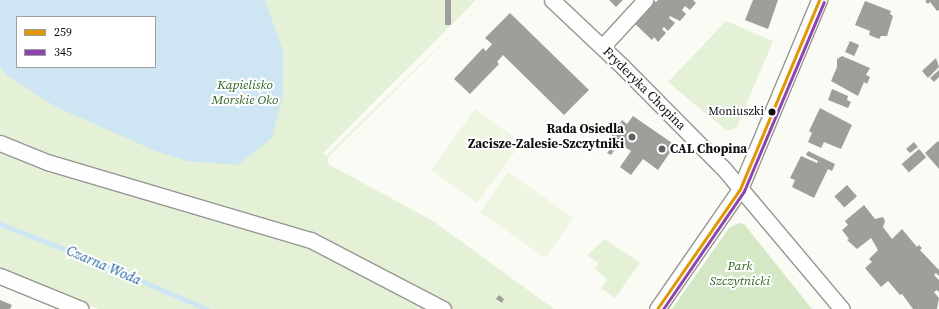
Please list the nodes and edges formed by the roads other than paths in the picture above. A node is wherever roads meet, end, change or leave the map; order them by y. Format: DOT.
graph roads {
  1 [pos="552,0"];
  2 [pos="645,0"];
  3 [pos="819,0"];
  4 [pos="602,47"];
  5 [pos="0,143"];
  6 [pos="740,189"];
  7 [pos="0,276"];
  8 [pos="81,309"];
  9 [pos="443,309"];
  10 [pos="657,309"];
  11 [pos="842,309"];
  1 -- 4 [label="street, Fryderyka Chopina"];
  2 -- 4 [label="street"];
  3 -- 6 [label="street"];
  4 -- 6 [label="street, Fryderyka Chopina"];
  5 -- 9 [label="street"];
  6 -- 10 [label="street"];
  6 -- 11 [label="street, Fryderyka Chopina"];
  7 -- 8 [label="street"];
}
